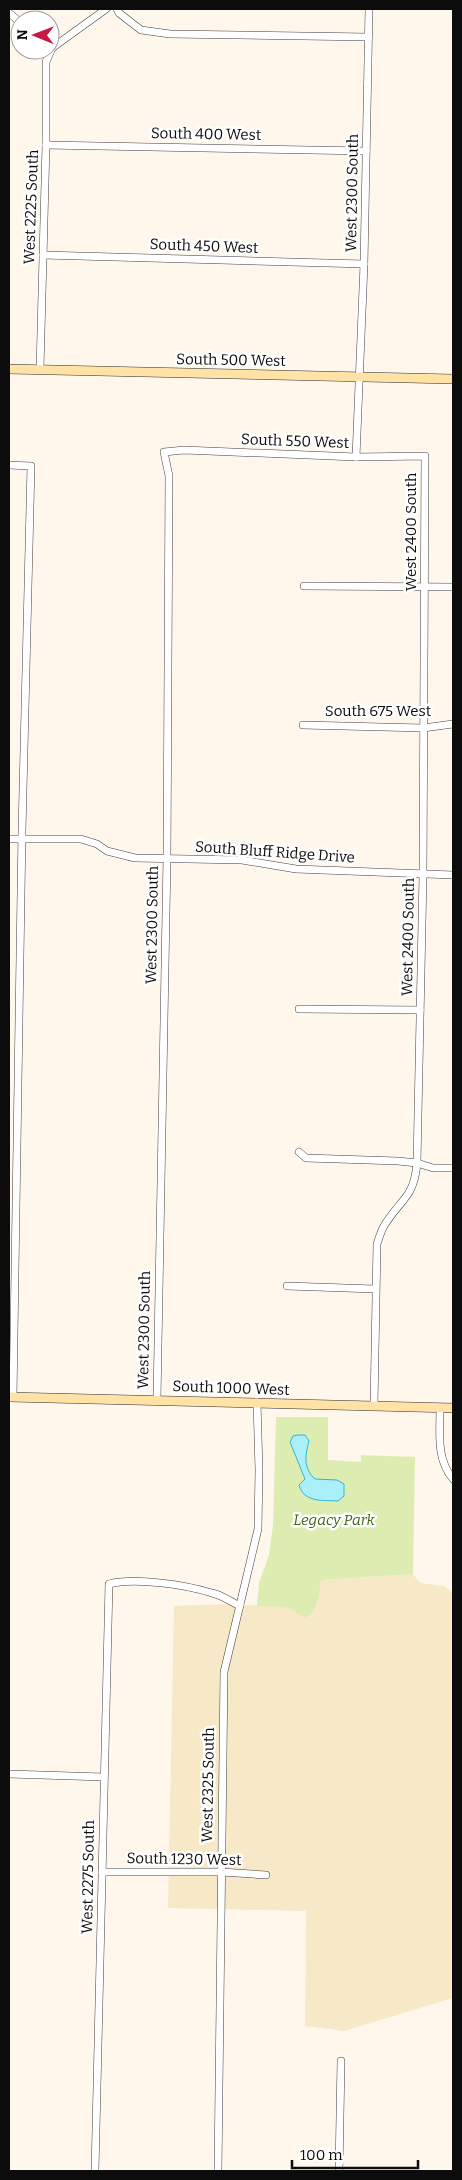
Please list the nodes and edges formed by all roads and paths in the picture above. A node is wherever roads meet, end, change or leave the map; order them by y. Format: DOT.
graph roads {
  1 [pos="106,9"];
  2 [pos="117,9"];
  3 [pos="369,9"];
  4 [pos="368,37"];
  5 [pos="60,41"];
  6 [pos="47,60"];
  7 [pos="46,145"];
  8 [pos="366,151"];
  9 [pos="43,255"];
  10 [pos="364,264"];
  11 [pos="9,369"];
  12 [pos="40,369"];
  13 [pos="359,377"];
  14 [pos="453,380"];
  15 [pos="164,452"];
  16 [pos="426,456"];
  17 [pos="356,457"];
  18 [pos="9,465"];
  19 [pos="304,586"];
  20 [pos="425,586"];
  21 [pos="453,587"];
  22 [pos="453,724"];
  23 [pos="303,725"];
  24 [pos="423,728"];
  25 [pos="9,839"];
  26 [pos="22,839"];
  27 [pos="167,859"];
  28 [pos="423,875"];
  29 [pos="453,875"];
  30 [pos="298,1008"];
  31 [pos="420,1010"];
  32 [pos="299,1152"];
  33 [pos="417,1163"];
  34 [pos="453,1168"];
  35 [pos="287,1286"];
  36 [pos="375,1288"];
  37 [pos="11,1397"];
  38 [pos="157,1400"];
  39 [pos="257,1402"];
  40 [pos="374,1406"];
  41 [pos="440,1408"];
  42 [pos="453,1408"];
  43 [pos="453,1479"];
  44 [pos="240,1606"];
  45 [pos="9,1774"];
  46 [pos="104,1777"];
  47 [pos="102,1872"];
  48 [pos="221,1872"];
  49 [pos="266,1875"];
  50 [pos="341,2060"];
  51 [pos="94,2171"];
  52 [pos="218,2171"];
  53 [pos="340,2171"];
  1 -- 5 [label="street"];
  2 -- 4 [label="street"];
  3 -- 4 [label="street, West 2300 South"];
  4 -- 8 [label="street, West 2300 South"];
  6 -- 7 [label="street, West 2225 South"];
  7 -- 8 [label="street, South 400 West"];
  7 -- 9 [label="street, West 2225 South"];
  8 -- 10 [label="street, West 2300 South"];
  9 -- 10 [label="street, South 450 West"];
  9 -- 12 [label="street, West 2225 South"];
  10 -- 13 [label="street, West 2300 South"];
  11 -- 12 [label="street, South 500 West"];
  12 -- 13 [label="street, South 500 West"];
  13 -- 14 [label="street, South 500 West"];
  13 -- 17 [label="street, West 2300 South"];
  15 -- 17 [label="street, South 550 West"];
  15 -- 27 [label="street, West 2300 South"];
  16 -- 17 [label="street, South 550 West"];
  16 -- 20 [label="street, West 2400 South"];
  18 -- 26 [label="street"];
  19 -- 20 [label="street"];
  20 -- 21 [label="street"];
  20 -- 24 [label="street, West 2400 South"];
  22 -- 24 [label="street, South 675 West"];
  23 -- 24 [label="street, South 675 West"];
  24 -- 28 [label="street, West 2400 South"];
  25 -- 26 [label="street, South Bluff Ridge Drive"];
  26 -- 27 [label="street, South Bluff Ridge Drive"];
  26 -- 37 [label="street"];
  27 -- 28 [label="street, South Bluff Ridge Drive"];
  27 -- 38 [label="street, West 2300 South"];
  28 -- 29 [label="street, South Bluff Ridge Drive"];
  28 -- 31 [label="street, West 2400 South"];
  30 -- 31 [label="street"];
  31 -- 33 [label="street, West 2400 South"];
  32 -- 33 [label="street"];
  33 -- 34 [label="street"];
  33 -- 36 [label="street, West 2400 South"];
  35 -- 36 [label="street"];
  36 -- 40 [label="street, West 2400 South"];
  37 -- 38 [label="street, South 1000 West"];
  38 -- 39 [label="street, South 1000 West"];
  39 -- 40 [label="street, South 1000 West"];
  39 -- 44 [label="street, West 2325 South"];
  40 -- 41 [label="street, South 1000 West"];
  41 -- 42 [label="street, South 1000 West"];
  41 -- 43 [label="street"];
  44 -- 46 [label="street, West 2275 South"];
  44 -- 48 [label="street, West 2325 South"];
  45 -- 46 [label="street"];
  46 -- 47 [label="street, West 2275 South"];
  47 -- 48 [label="street, South 1230 West"];
  47 -- 51 [label="street, West 2275 South"];
  48 -- 49 [label="street, South 1230 West"];
  48 -- 52 [label="street, West 2325 South"];
  50 -- 53 [label="street"];
}
